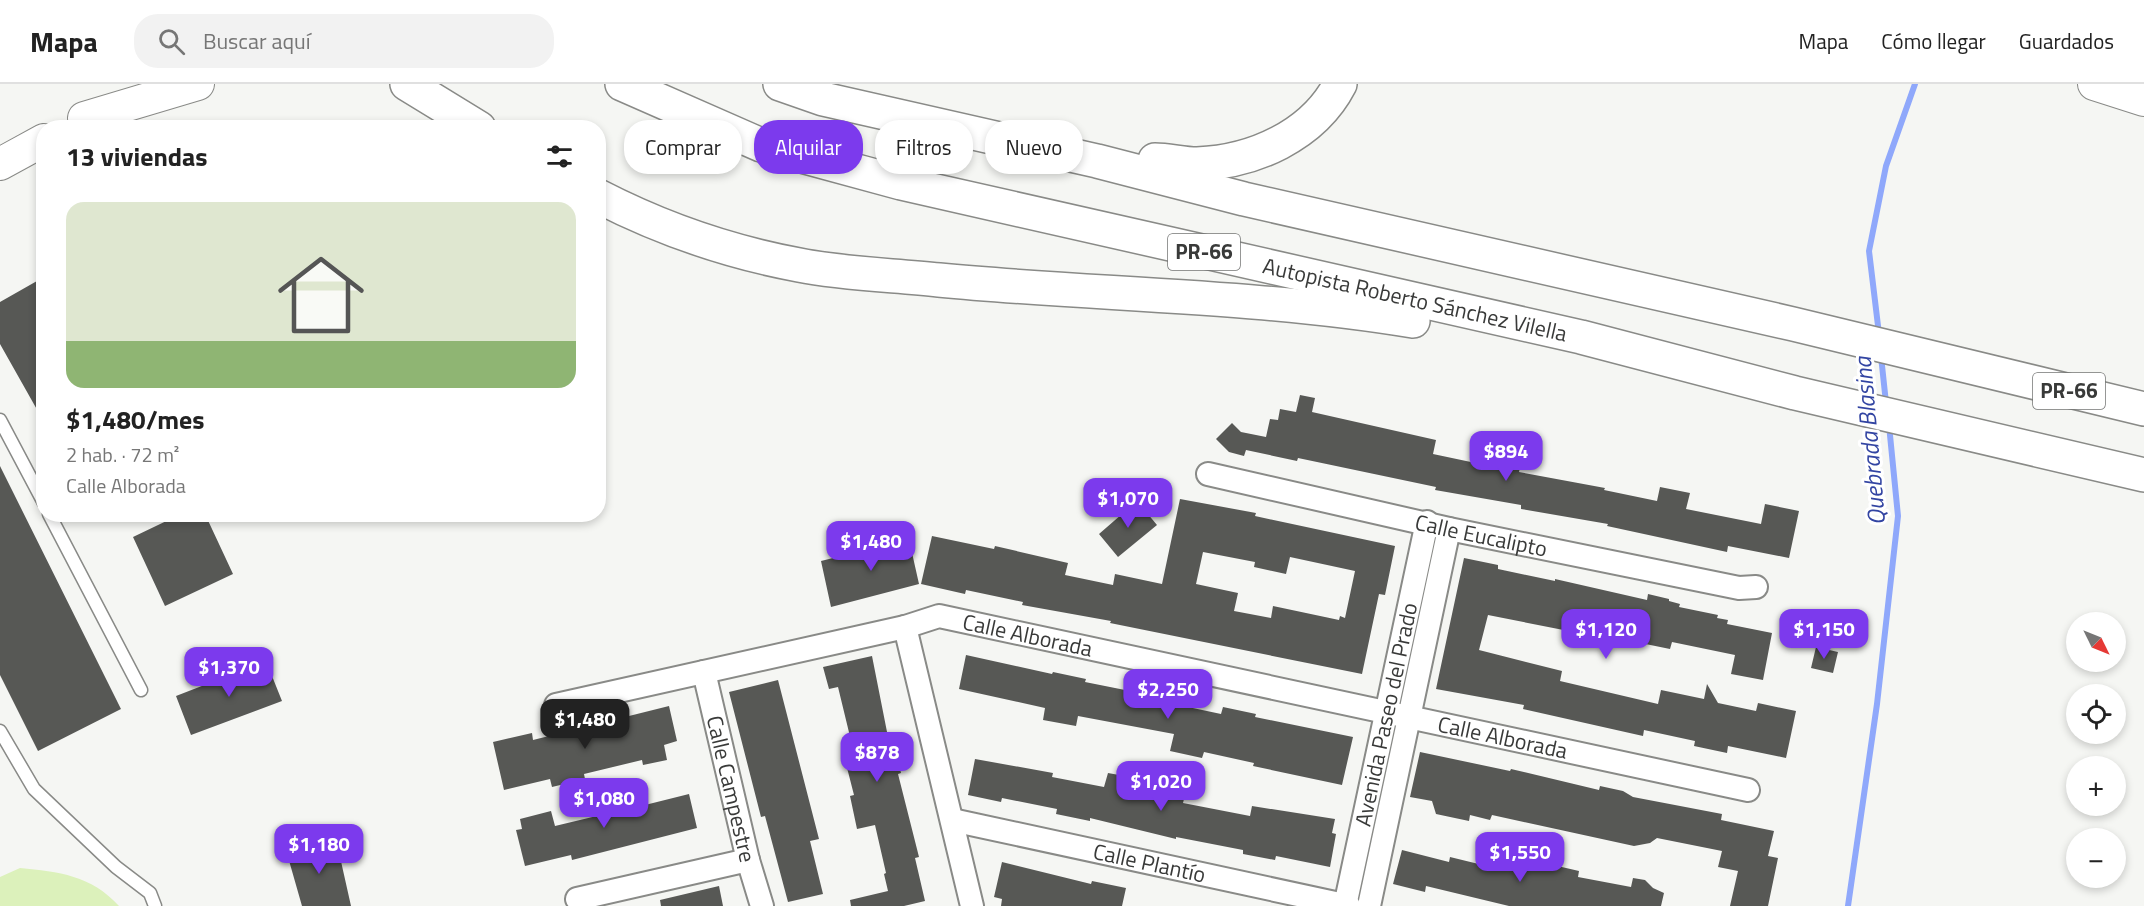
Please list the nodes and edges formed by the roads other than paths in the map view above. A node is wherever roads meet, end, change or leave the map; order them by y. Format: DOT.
graph roads {
  1 [pos="143,84"];
  2 [pos="198,84"];
  3 [pos="406,84"];
  4 [pos="622,84"];
  5 [pos="780,84"];
  6 [pos="1340,84"];
  7 [pos="2094,84"];
  8 [pos="2144,100"];
  9 [pos="81,120"];
  10 [pos="85,120"];
  11 [pos="466,120"];
  12 [pos="36,144"];
  13 [pos="1097,161"];
  14 [pos="0,164"];
  15 [pos="606,200"];
  16 [pos="1581,337"];
  17 [pos="1994,374"];
  18 [pos="2144,386"];
  19 [pos="2144,409"];
  20 [pos="0,420"];
  21 [pos="1208,474"];
  22 [pos="2144,475"];
  23 [pos="36,488"];
  24 [pos="53,522"];
  25 [pos="1426,522"];
  26 [pos="1449,529"];
  27 [pos="1756,587"];
  28 [pos="905,627"];
  29 [pos="704,672"];
  30 [pos="141,690"];
  31 [pos="556,705"];
  32 [pos="1386,712"];
  33 [pos="1410,717"];
  34 [pos="0,731"];
  35 [pos="1748,790"];
  36 [pos="952,820"];
  37 [pos="748,860"];
  38 [pos="577,899"];
  39 [pos="155,906"];
  40 [pos="762,906"];
  41 [pos="972,906"];
  42 [pos="1347,906"];
  43 [pos="1370,906"];
  1 -- 9 [label="street"];
  2 -- 10 [label="street"];
  3 -- 11 [label="highway"];
  4 -- 16 [label="highway, Autopista Roberto Sánchez Vilella / PR-66"];
  5 -- 13 [label="highway, PR-66"];
  6 -- 13 [label="highway"];
  7 -- 8 [label="street"];
  12 -- 14 [label="street"];
  13 -- 17 [label="highway, PR-66"];
  15 -- 16 [label="highway"];
  16 -- 22 [label="highway, Autopista Roberto Sánchez Vilella / PR-66"];
  17 -- 18 [label="highway"];
  17 -- 19 [label="highway, PR-66"];
  20 -- 23 [label="lane"];
  21 -- 25 [label="street, Calle Eucalipto"];
  24 -- 30 [label="lane"];
  25 -- 26 [label="street, Calle Eucalipto"];
  25 -- 32 [label="street, Avenida Paseo del Prado"];
  26 -- 27 [label="street, Calle Eucalipto"];
  26 -- 33 [label="street, Avenida Paseo del Prado"];
  28 -- 29 [label="street, Calle Alborada"];
  28 -- 32 [label="street, Calle Alborada"];
  28 -- 36 [label="street"];
  29 -- 31 [label="street, Calle Alborada"];
  29 -- 37 [label="street, Calle Campestre"];
  32 -- 33 [label="street, Calle Alborada"];
  32 -- 42 [label="street, Avenida Paseo del Prado"];
  33 -- 35 [label="street, Calle Alborada"];
  33 -- 43 [label="street, Avenida Paseo del Prado"];
  34 -- 39 [label="lane"];
  36 -- 41 [label="street"];
  36 -- 42 [label="street, Calle Plantío"];
  37 -- 38 [label="street"];
  37 -- 40 [label="street, Calle Campestre"];
}
